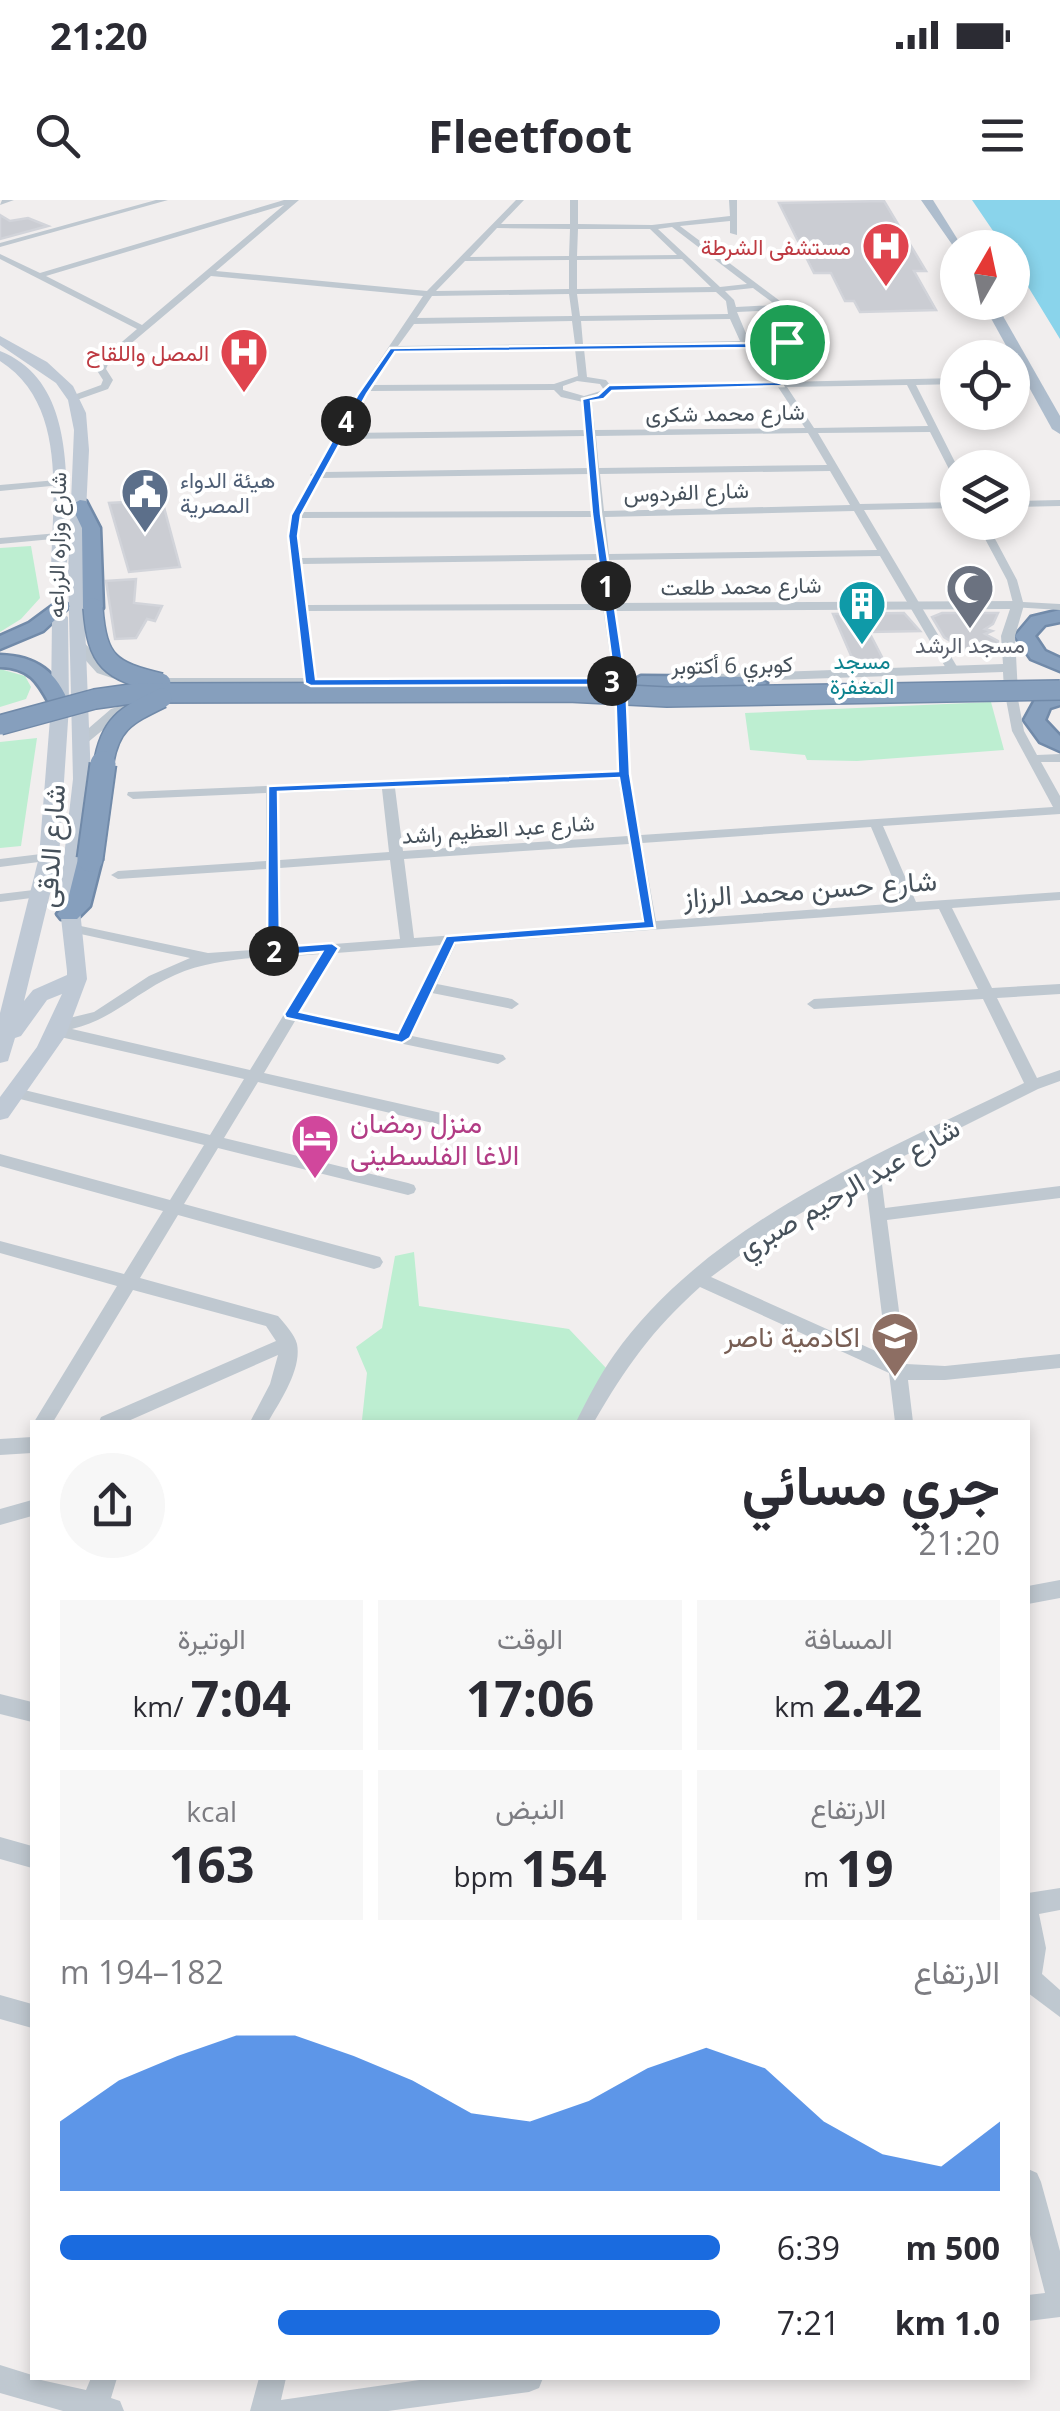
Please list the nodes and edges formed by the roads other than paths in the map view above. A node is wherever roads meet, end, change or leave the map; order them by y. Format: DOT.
graph roads {
  1 [pos="10,200"];
  2 [pos="164,200"];
  3 [pos="241,200"];
  4 [pos="296,200"];
  5 [pos="520,200"];
  6 [pos="574,200"];
  7 [pos="732,200"];
  8 [pos="928,200"];
  9 [pos="942,200"];
  10 [pos="0,202"];
  11 [pos="262,209"];
  12 [pos="733,218"];
  13 [pos="674,225"];
  14 [pos="497,226"];
  15 [pos="573,227"];
  16 [pos="652,227"];
  17 [pos="946,230"];
  18 [pos="961,230"];
  19 [pos="734,233"];
  20 [pos="0,245"];
  21 [pos="0,256"];
  22 [pos="684,257"];
  23 [pos="572,258"];
  24 [pos="465,259"];
  25 [pos="208,273"];
  26 [pos="38,276"];
  27 [pos="757,285"];
  28 [pos="722,290"];
  29 [pos="573,292"];
  30 [pos="430,294"];
  31 [pos="786,307"];
  32 [pos="732,313"];
  33 [pos="576,317"];
  34 [pos="998,320"];
  35 [pos="1017,320"];
  36 [pos="411,321"];
  37 [pos="141,328"];
  38 [pos="760,334"];
  39 [pos="0,340"];
  40 [pos="787,342"];
  41 [pos="767,344"];
  42 [pos="747,345"];
  43 [pos="578,346"];
  44 [pos="393,349"];
  45 [pos="0,355"];
  46 [pos="1040,359"];
  47 [pos="780,363"];
  48 [pos="767,365"];
  49 [pos="584,378"];
  50 [pos="1032,380"];
  51 [pos="940,381"];
  52 [pos="910,382"];
  53 [pos="780,384"];
  54 [pos="366,388"];
  55 [pos="558,388"];
  56 [pos="609,388"];
  57 [pos="43,396"];
  58 [pos="587,399"];
  59 [pos="77,404"];
  60 [pos="52,420"];
  61 [pos="933,428"];
  62 [pos="1060,429"];
  63 [pos="811,430"];
  64 [pos="588,434"];
  65 [pos="338,436"];
  66 [pos="944,450"];
  67 [pos="834,468"];
  68 [pos="592,472"];
  69 [pos="315,474"];
  70 [pos="57,483"];
  71 [pos="0,488"];
  72 [pos="1060,503"];
  73 [pos="1030,504"];
  74 [pos="80,505"];
  75 [pos="940,505"];
  76 [pos="858,507"];
  77 [pos="596,514"];
  78 [pos="296,515"];
  79 [pos="58,536"];
  80 [pos="991,540"];
  81 [pos="0,541"];
  82 [pos="885,553"];
  83 [pos="602,557"];
  84 [pos="296,560"];
  85 [pos="913,603"];
  86 [pos="1018,605"];
  87 [pos="60,606"];
  88 [pos="609,607"];
  89 [pos="302,608"];
  90 [pos="1056,613"];
  91 [pos="0,643"];
  92 [pos="78,644"];
  93 [pos="0,661"];
  94 [pos="1060,665"];
  95 [pos="1009,668"];
  96 [pos="953,670"];
  97 [pos="1060,679"];
  98 [pos="201,682"];
  99 [pos="311,683"];
  100 [pos="628,688"];
  101 [pos="178,691"];
  102 [pos="1011,694"];
  103 [pos="1060,694"];
  104 [pos="60,706"];
  105 [pos="0,716"];
  106 [pos="0,726"];
  107 [pos="82,740"];
  108 [pos="1060,745"];
  109 [pos="1060,758"];
  110 [pos="1031,759"];
  111 [pos="624,774"];
  112 [pos="388,784"];
  113 [pos="272,788"];
  114 [pos="133,795"];
  115 [pos="1060,809"];
  116 [pos="875,822"];
  117 [pos="636,838"];
  118 [pos="396,854"];
  119 [pos="49,857"];
  120 [pos="0,863"];
  121 [pos="272,863"];
  122 [pos="118,875"];
  123 [pos="42,893"];
  124 [pos="1060,896"];
  125 [pos="0,898"];
  126 [pos="943,904"];
  127 [pos="911,906"];
  128 [pos="72,921"];
  129 [pos="650,925"];
  130 [pos="451,939"];
  131 [pos="407,942"];
  132 [pos="332,948"];
  133 [pos="274,952"];
  134 [pos="205,958"];
  135 [pos="77,979"];
  136 [pos="428,986"];
  137 [pos="1060,989"];
  138 [pos="986,994"];
  139 [pos="512,1004"];
  140 [pos="814,1004"];
  141 [pos="291,1014"];
  142 [pos="57,1029"];
  143 [pos="402,1038"];
  144 [pos="3,1049"];
  145 [pos="498,1059"];
  146 [pos="254,1076"];
  147 [pos="1060,1076"];
  148 [pos="1033,1085"];
  149 [pos="16,1093"];
  150 [pos="0,1112"];
  151 [pos="450,1121"];
  152 [pos="214,1141"];
  153 [pos="0,1160"];
  154 [pos="872,1167"];
  155 [pos="408,1188"];
  156 [pos="1060,1192"];
  157 [pos="172,1210"];
  158 [pos="878,1215"];
  159 [pos="0,1247"];
  160 [pos="374,1262"];
  161 [pos="698,1278"];
  162 [pos="128,1282"];
  163 [pos="288,1343"];
  164 [pos="1060,1361"];
  165 [pos="898,1369"];
  166 [pos="44,1420"];
  167 [pos="113,1420"];
  168 [pos="259,1420"];
  169 [pos="586,1420"];
  170 [pos="904,1420"];
  171 [pos="30,1443"];
  172 [pos="0,1447"];
  173 [pos="30,1509"];
  174 [pos="0,1518"];
  175 [pos="1060,1589"];
  176 [pos="1030,1595"];
  177 [pos="0,1704"];
  178 [pos="30,1709"];
  179 [pos="0,1848"];
  180 [pos="30,1856"];
  181 [pos="1060,1899"];
  182 [pos="1030,1904"];
  183 [pos="1030,1922"];
  184 [pos="1030,1970"];
  185 [pos="1030,1982"];
  186 [pos="1060,2006"];
  187 [pos="0,2007"];
  188 [pos="30,2015"];
  189 [pos="1030,2189"];
  190 [pos="1060,2301"];
  191 [pos="1030,2308"];
  192 [pos="0,2379"];
  193 [pos="104,2380"];
  194 [pos="272,2380"];
  195 [pos="514,2380"];
  196 [pos="99,2410"];
  197 [pos="264,2411"];
  198 [pos="288,2411"];
  1 -- 10 [label="street"];
  2 -- 20 [label="street"];
  3 -- 11 [label="street"];
  4 -- 11 [label="street"];
  4 -- 25 [label="street"];
  5 -- 14 [label="street"];
  6 -- 15 [label="street"];
  7 -- 12 [label="street"];
  8 -- 17 [label="main road"];
  9 -- 18 [label="main road"];
  11 -- 26 [label="street"];
  12 -- 13 [label="street"];
  12 -- 19 [label="street"];
  13 -- 16 [label="street"];
  13 -- 27 [label="street"];
  14 -- 15 [label="street"];
  14 -- 24 [label="street"];
  15 -- 16 [label="street"];
  15 -- 23 [label="street"];
  16 -- 22 [label="street"];
  21 -- 26 [label="street"];
  22 -- 23 [label="street"];
  22 -- 28 [label="street"];
  23 -- 24 [label="street"];
  23 -- 29 [label="street"];
  24 -- 30 [label="street"];
  25 -- 30 [label="street"];
  25 -- 37 [label="street"];
  26 -- 37 [label="street"];
  27 -- 28 [label="street"];
  27 -- 31 [label="street"];
  28 -- 29 [label="street"];
  28 -- 32 [label="street"];
  29 -- 30 [label="street"];
  29 -- 33 [label="street"];
  30 -- 36 [label="street"];
  31 -- 32 [label="street"];
  31 -- 40 [label="street"];
  32 -- 33 [label="street"];
  32 -- 42 [label="street"];
  33 -- 36 [label="street"];
  33 -- 43 [label="street"];
  34 -- 50 [label="main road"];
  35 -- 46 [label="main road"];
  36 -- 44 [label="street"];
  37 -- 59 [label="street"];
  38 -- 41 [label="street"];
  39 -- 59 [label="main road"];
  40 -- 41 [label="street"];
  40 -- 47 [label="street"];
  41 -- 42 [label="street"];
  41 -- 47 [label="street"];
  42 -- 43 [label="street"];
  42 -- 48 [label="street"];
  43 -- 44 [label="street"];
  43 -- 49 [label="street"];
  44 -- 54 [label="street"];
  45 -- 57 [label="main road, شارع وزاره الزراعه"];
  47 -- 48 [label="street"];
  48 -- 53 [label="street"];
  49 -- 55 [label="street"];
  49 -- 56 [label="street"];
  50 -- 62 [label="main road"];
  51 -- 52 [label="street"];
  52 -- 53 [label="street"];
  52 -- 61 [label="street"];
  53 -- 56 [label="street"];
  53 -- 63 [label="street"];
  54 -- 55 [label="street"];
  54 -- 65 [label="street"];
  55 -- 58 [label="street"];
  56 -- 58 [label="street"];
  57 -- 59 [label="main road"];
  57 -- 60 [label="main road, شارع وزاره الزراعه"];
  58 -- 64 [label="street"];
  59 -- 60 [label="main road"];
  59 -- 74 [label="main road, شارع وزاره الزراعه"];
  60 -- 70 [label="main road, شارع وزاره الزراعه"];
  61 -- 63 [label="street, شارع محمد شكرى"];
  61 -- 66 [label="street"];
  63 -- 64 [label="street, شارع محمد شكرى"];
  63 -- 67 [label="street"];
  64 -- 65 [label="street, شارع محمد شكرى"];
  64 -- 68 [label="street"];
  65 -- 69 [label="street"];
  67 -- 68 [label="street"];
  67 -- 76 [label="street"];
  68 -- 69 [label="street"];
  68 -- 77 [label="street"];
  69 -- 78 [label="street"];
  70 -- 71 [label="street"];
  70 -- 79 [label="main road, شارع وزاره الزراعه"];
  72 -- 73 [label="street"];
  74 -- 92 [label="main road, شارع وزاره الزراعه"];
  74 -- 101 [label="highway, bridge"];
  75 -- 76 [label="street, شارع الفردوس"];
  76 -- 77 [label="street, شارع الفردوس"];
  76 -- 82 [label="street"];
  77 -- 78 [label="street, شارع الفردوس"];
  77 -- 83 [label="street"];
  78 -- 84 [label="street"];
  79 -- 81 [label="street"];
  79 -- 87 [label="main road, شارع وزاره الزراعه"];
  80 -- 86 [label="street"];
  82 -- 83 [label="street"];
  82 -- 85 [label="street"];
  83 -- 84 [label="street"];
  83 -- 88 [label="street"];
  84 -- 89 [label="street"];
  85 -- 86 [label="street, شارع محمد طلعت"];
  85 -- 88 [label="street, شارع محمد طلعت"];
  85 -- 96 [label="street"];
  86 -- 90 [label="street, شارع محمد طلعت"];
  86 -- 95 [label="street"];
  87 -- 91 [label="highway"];
  87 -- 104 [label="main road, شارع وزاره الزراعه"];
  88 -- 89 [label="street, شارع محمد طلعت"];
  88 -- 100 [label="street"];
  89 -- 99 [label="street"];
  90 -- 94 [label="highway"];
  92 -- 98 [label="street"];
  92 -- 107 [label="main road, شارع وزاره الزراعه"];
  93 -- 104 [label="highway"];
  95 -- 96 [label="street"];
  95 -- 102 [label="street"];
  96 -- 100 [label="street"];
  97 -- 100 [label="highway"];
  97 -- 101 [label="highway, كوبري 6 أكتوبر, bridge"];
  98 -- 99 [label="street"];
  98 -- 101 [label="street"];
  99 -- 100 [label="street"];
  100 -- 101 [label="street"];
  100 -- 102 [label="street"];
  100 -- 103 [label="highway, bridge"];
  100 -- 111 [label="street"];
  101 -- 103 [label="highway, كوبري 6 أكتوبر, bridge"];
  101 -- 105 [label="highway"];
  101 -- 106 [label="highway, bridge"];
  101 -- 107 [label="street"];
  101 -- 128 [label="highway, bridge"];
  102 -- 110 [label="street"];
  103 -- 108 [label="highway"];
  104 -- 119 [label="main road, شارع الدقى"];
  107 -- 128 [label="main road, شارع الدقى"];
  109 -- 110 [label="street"];
  110 -- 115 [label="street"];
  111 -- 112 [label="street"];
  111 -- 117 [label="street"];
  112 -- 113 [label="street"];
  112 -- 118 [label="street"];
  113 -- 114 [label="street"];
  113 -- 121 [label="street"];
  115 -- 116 [label="street, شارع عبد العظيم راشد"];
  116 -- 117 [label="street, شارع عبد العظيم راشد"];
  116 -- 127 [label="street"];
  117 -- 118 [label="street, شارع عبد العظيم راشد"];
  117 -- 129 [label="street"];
  118 -- 121 [label="street, شارع عبد العظيم راشد"];
  118 -- 131 [label="street"];
  119 -- 120 [label="street"];
  119 -- 123 [label="main road, شارع الدقى"];
  121 -- 122 [label="street, شارع عبد العظيم راشد"];
  121 -- 133 [label="street"];
  123 -- 125 [label="street"];
  123 -- 144 [label="main road, شارع الدقى"];
  124 -- 126 [label="street, شارع حسن محمد الرزاز"];
  126 -- 127 [label="street, شارع حسن محمد الرزاز"];
  126 -- 138 [label="street"];
  127 -- 129 [label="street, شارع حسن محمد الرزاز"];
  128 -- 134 [label="street, شارع حسن محمد الرزاز"];
  128 -- 135 [label="main road, شارع الدقى"];
  129 -- 130 [label="street, شارع حسن محمد الرزاز"];
  130 -- 131 [label="street, شارع حسن محمد الرزاز"];
  130 -- 136 [label="street"];
  131 -- 132 [label="street, شارع حسن محمد الرزاز"];
  132 -- 133 [label="street, شارع حسن محمد الرزاز"];
  132 -- 141 [label="street"];
  133 -- 134 [label="street, شارع حسن محمد الرزاز"];
  134 -- 142 [label="street, شارع حسن محمد الرزاز"];
  135 -- 142 [label="main road, شارع الدقى"];
  135 -- 144 [label="main road"];
  136 -- 139 [label="street"];
  136 -- 143 [label="street"];
  137 -- 138 [label="street"];
  138 -- 140 [label="street"];
  138 -- 148 [label="street"];
  141 -- 143 [label="street"];
  141 -- 146 [label="street"];
  142 -- 146 [label="street"];
  142 -- 149 [label="main road, شارع الدقى"];
  143 -- 145 [label="street"];
  146 -- 151 [label="street"];
  146 -- 152 [label="street"];
  147 -- 148 [label="street, شارع عبد الرحيم صبري"];
  148 -- 154 [label="street, شارع عبد الرحيم صبري"];
  149 -- 150 [label="main road, شارع الدقى"];
  149 -- 152 [label="street"];
  152 -- 155 [label="street"];
  152 -- 157 [label="street"];
  153 -- 157 [label="street"];
  154 -- 158 [label="street"];
  154 -- 161 [label="street, شارع عبد الرحيم صبري"];
  156 -- 158 [label="street"];
  157 -- 160 [label="street"];
  157 -- 162 [label="street"];
  158 -- 165 [label="street"];
  159 -- 162 [label="street"];
  161 -- 165 [label="street"];
  161 -- 169 [label="street, شارع عبد الرحيم صبري"];
  162 -- 163 [label="street"];
  162 -- 166 [label="street"];
  163 -- 167 [label="street"];
  163 -- 168 [label="street"];
  164 -- 165 [label="street"];
  165 -- 170 [label="street"];
  171 -- 172 [label="street"];
  173 -- 174 [label="street"];
  175 -- 176 [label="street"];
  177 -- 178 [label="street"];
  179 -- 180 [label="street"];
  181 -- 182 [label="street"];
  183 -- 184 [label="street"];
  185 -- 186 [label="street"];
  187 -- 188 [label="street"];
  189 -- 190 [label="street"];
  190 -- 191 [label="street"];
  192 -- 196 [label="street"];
  193 -- 196 [label="street"];
  194 -- 197 [label="street"];
  195 -- 198 [label="street"];
}
